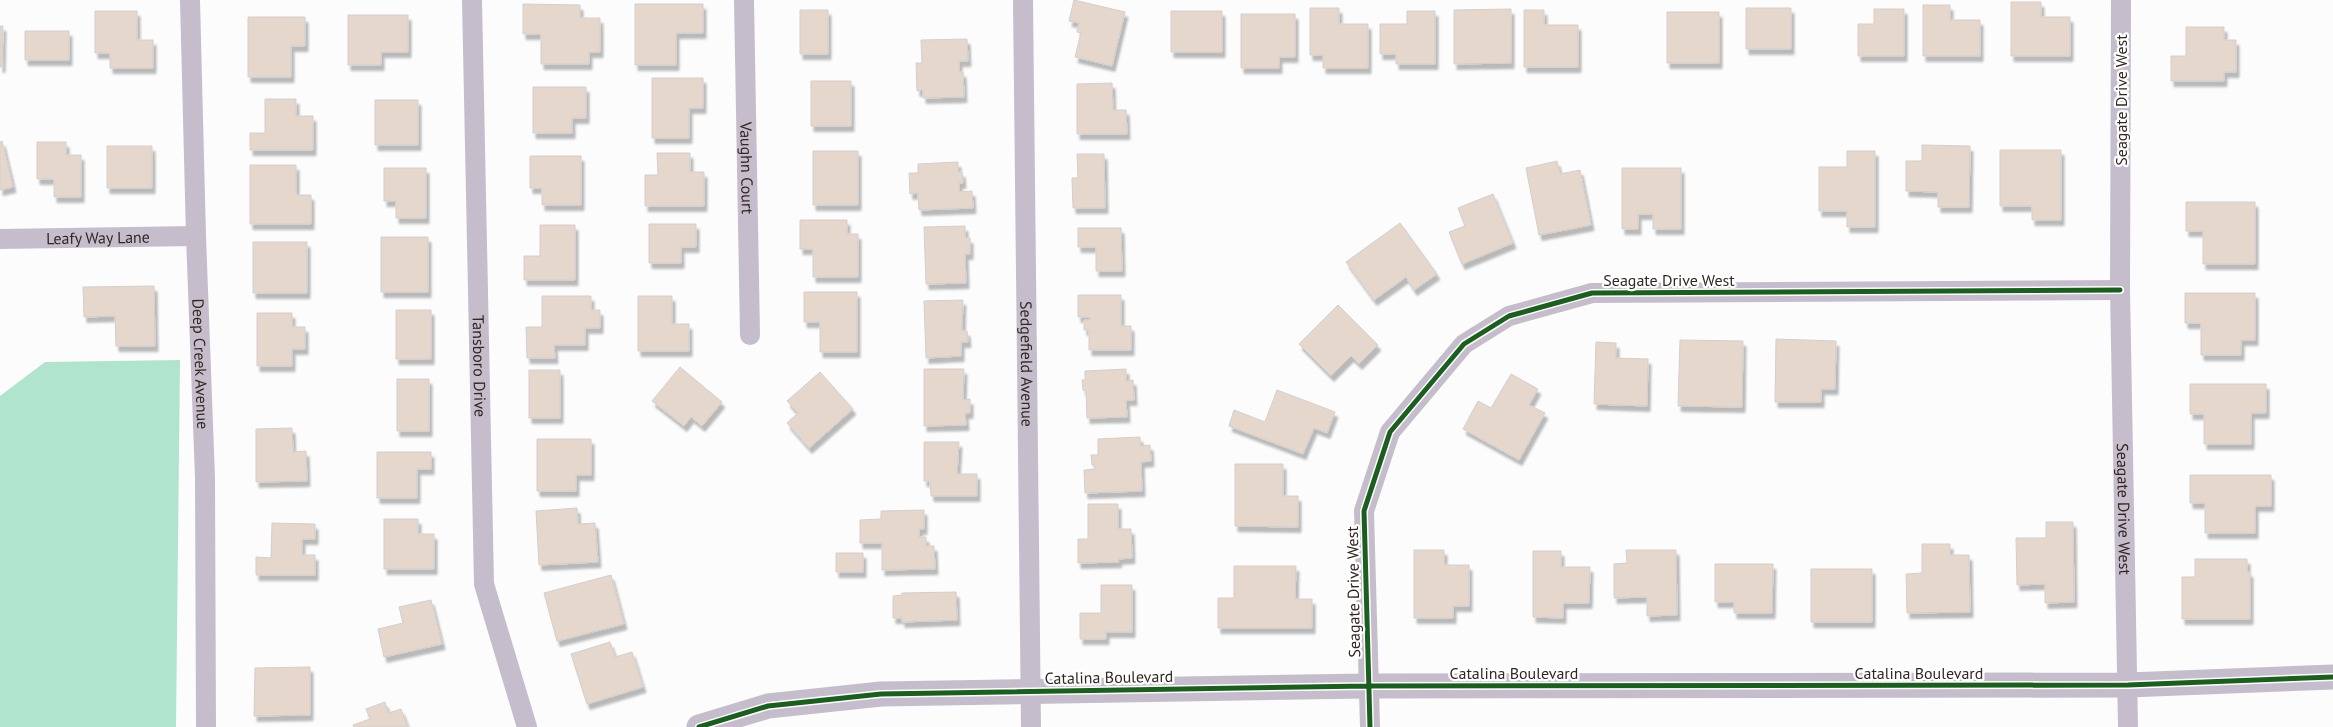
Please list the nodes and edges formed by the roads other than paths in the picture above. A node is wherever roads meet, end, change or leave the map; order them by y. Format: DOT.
graph roads {
  1 [pos="190,0"];
  2 [pos="472,0"];
  3 [pos="744,0"];
  4 [pos="1023,0"];
  5 [pos="2122,0"];
  6 [pos="196,236"];
  7 [pos="0,239"];
  8 [pos="2120,290"];
  9 [pos="750,335"];
  10 [pos="2333,677"];
  11 [pos="2128,685"];
  12 [pos="1367,686"];
  13 [pos="1030,690"];
  14 [pos="206,727"];
  15 [pos="527,727"];
  16 [pos="699,727"];
  17 [pos="1031,727"];
  18 [pos="1370,727"];
  19 [pos="2128,727"];
  1 -- 6 [label="street, Deep Creek Avenue"];
  2 -- 15 [label="street, Tansboro Drive"];
  3 -- 9 [label="street, Vaughn Court"];
  4 -- 13 [label="street, Sedgefield Avenue"];
  5 -- 8 [label="street, Seagate Drive West"];
  6 -- 7 [label="street, Leafy Way Lane"];
  6 -- 14 [label="street, Deep Creek Avenue"];
  8 -- 11 [label="street, Seagate Drive West"];
  8 -- 12 [label="street, Seagate Drive West"];
  10 -- 11 [label="street, Catalina Boulevard"];
  11 -- 12 [label="street, Catalina Boulevard"];
  11 -- 19 [label="street, Seagate Drive West"];
  12 -- 13 [label="street, Catalina Boulevard"];
  12 -- 18 [label="street, Seagate Drive West"];
  13 -- 16 [label="street, Catalina Boulevard"];
  13 -- 17 [label="street, Sedgefield Avenue"];
}
